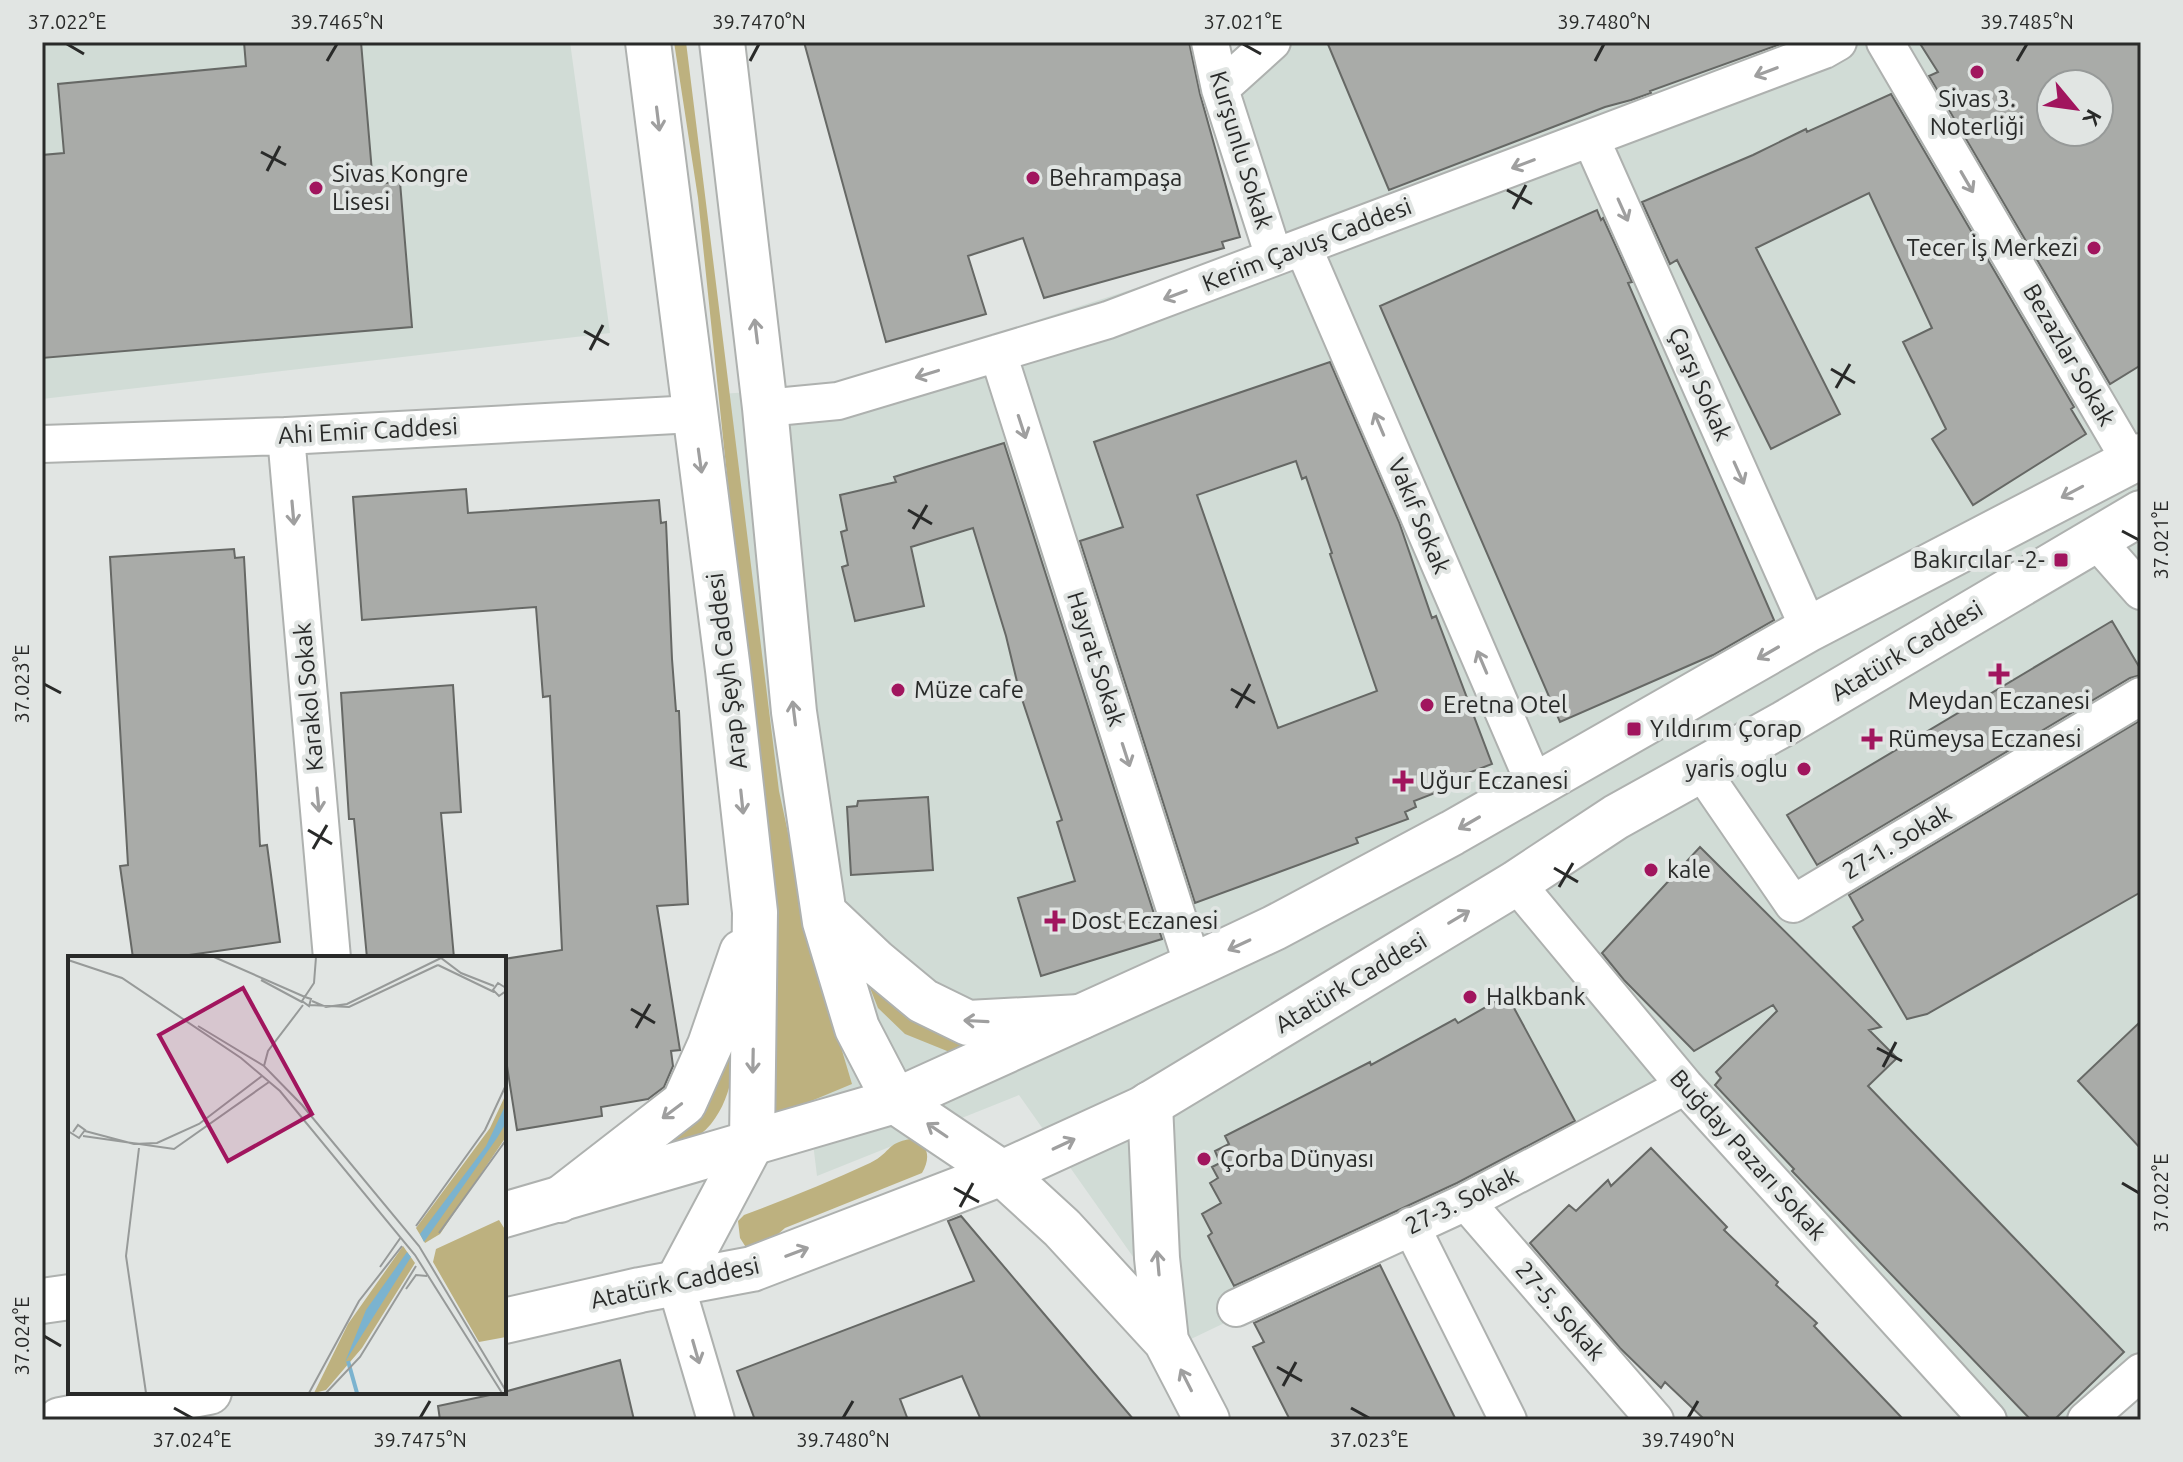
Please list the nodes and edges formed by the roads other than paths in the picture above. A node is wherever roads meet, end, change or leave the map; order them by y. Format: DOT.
graph roads {
  1 [pos="648,42"];
  2 [pos="722,42"];
  3 [pos="1210,42"];
  4 [pos="1272,42"];
  5 [pos="1838,42"];
  6 [pos="1885,42"];
  7 [pos="1220,89"];
  8 [pos="1591,139"];
  9 [pos="1288,252"];
  10 [pos="998,353"];
  11 [pos="765,408"];
  12 [pos="694,414"];
  13 [pos="286,436"];
  14 [pos="42,444"];
  15 [pos="2136,459"];
  16 [pos="2141,513"];
  17 [pos="2096,540"];
  18 [pos="2141,591"];
  19 [pos="1809,629"];
  20 [pos="2141,696"];
  21 [pos="1701,770"];
  22 [pos="1535,785"];
  23 [pos="1516,883"];
  24 [pos="755,912"];
  25 [pos="824,913"];
  26 [pos="332,956"];
  27 [pos="1193,966"];
  28 [pos="1082,1017"];
  29 [pos="1685,1086"];
  30 [pos="895,1101"];
  31 [pos="1150,1104"];
  32 [pos="752,1142"];
  33 [pos="1002,1173"];
  34 [pos="559,1200"];
  35 [pos="1466,1202"];
  36 [pos="506,1214"];
  37 [pos="1411,1226"];
  38 [pos="676,1285"];
  39 [pos="68,1297"];
  40 [pos="42,1301"];
  41 [pos="1236,1308"];
  42 [pos="506,1321"];
  43 [pos="1166,1341"];
  44 [pos="2141,1372"];
  45 [pos="200,1394"];
  46 [pos="210,1394"];
  47 [pos="60,1420"];
  48 [pos="202,1420"];
  49 [pos="716,1420"];
  50 [pos="1207,1420"];
  51 [pos="1508,1420"];
  52 [pos="1655,1420"];
  53 [pos="1988,1420"];
  54 [pos="2086,1420"];
  1 -- 12 [label="main road, Arap Şeyh Caddesi, one-way"];
  11 -- 2 [label="main road, one-way"];
  3 -- 7 [label="street, Kurşunlu Sokak"];
  4 -- 7 [label="street"];
  5 -- 8 [label="street, Kerim Çavuş Caddesi, one-way"];
  6 -- 15 [label="street, Bezazlar Sokak, one-way"];
  7 -- 9 [label="street, Kurşunlu Sokak"];
  8 -- 9 [label="street, Kerim Çavuş Caddesi, one-way"];
  8 -- 19 [label="street, Çarşı Sokak, one-way"];
  9 -- 10 [label="street, Kerim Çavuş Caddesi, one-way"];
  22 -- 9 [label="street, Vakıf Sokak, one-way"];
  10 -- 11 [label="street, Kerim Çavuş Caddesi, one-way"];
  10 -- 27 [label="street, Hayrat Sokak, one-way"];
  25 -- 11 [label="main road, one-way"];
  12 -- 13 [label="street, Ahi Emir Caddesi"];
  12 -- 24 [label="main road, Arap Şeyh Caddesi, one-way"];
  13 -- 14 [label="street, Ahi Emir Caddesi"];
  13 -- 26 [label="street, Karakol Sokak, one-way"];
  15 -- 19 [label="main road, one-way"];
  16 -- 17 [label="main road, Atatürk Caddesi"];
  17 -- 18 [label="street"];
  17 -- 21 [label="main road, Atatürk Caddesi"];
  19 -- 22 [label="main road, one-way"];
  20 -- 21 [label="street, 27-1. Sokak"];
  21 -- 23 [label="main road, Atatürk Caddesi"];
  22 -- 27 [label="main road, one-way"];
  23 -- 29 [label="street, Buğday Pazarı Sokak"];
  31 -- 23 [label="main road, Atatürk Caddesi, one-way"];
  24 -- 32 [label="main road, Arap Şeyh Caddesi, one-way"];
  24 -- 34 [label="main road, one-way"];
  28 -- 25 [label="main road, one-way"];
  25 -- 30 [label="main road"];
  27 -- 28 [label="main road"];
  28 -- 30 [label="main road"];
  29 -- 35 [label="street, 27-3. Sokak"];
  29 -- 53 [label="street, Buğday Pazarı Sokak"];
  30 -- 32 [label="main road"];
  33 -- 30 [label="main road, one-way"];
  33 -- 31 [label="main road, Atatürk Caddesi, one-way"];
  43 -- 31 [label="main road, one-way"];
  32 -- 34 [label="main road"];
  32 -- 38 [label="main road, Arap Şeyh Caddesi"];
  38 -- 33 [label="main road, Atatürk Caddesi, one-way"];
  33 -- 43 [label="main road"];
  34 -- 36 [label="main road"];
  35 -- 37 [label="street, 27-3. Sokak"];
  35 -- 52 [label="street, 27-5. Sokak"];
  37 -- 41 [label="street, 27-3. Sokak"];
  37 -- 51 [label="street"];
  38 -- 42 [label="main road, Atatürk Caddesi"];
  38 -- 49 [label="street, one-way"];
  39 -- 40 [label="main road"];
  50 -- 43 [label="main road, one-way"];
  44 -- 54 [label="street"];
  45 -- 47 [label="main road"];
  46 -- 48 [label="street"];
}
